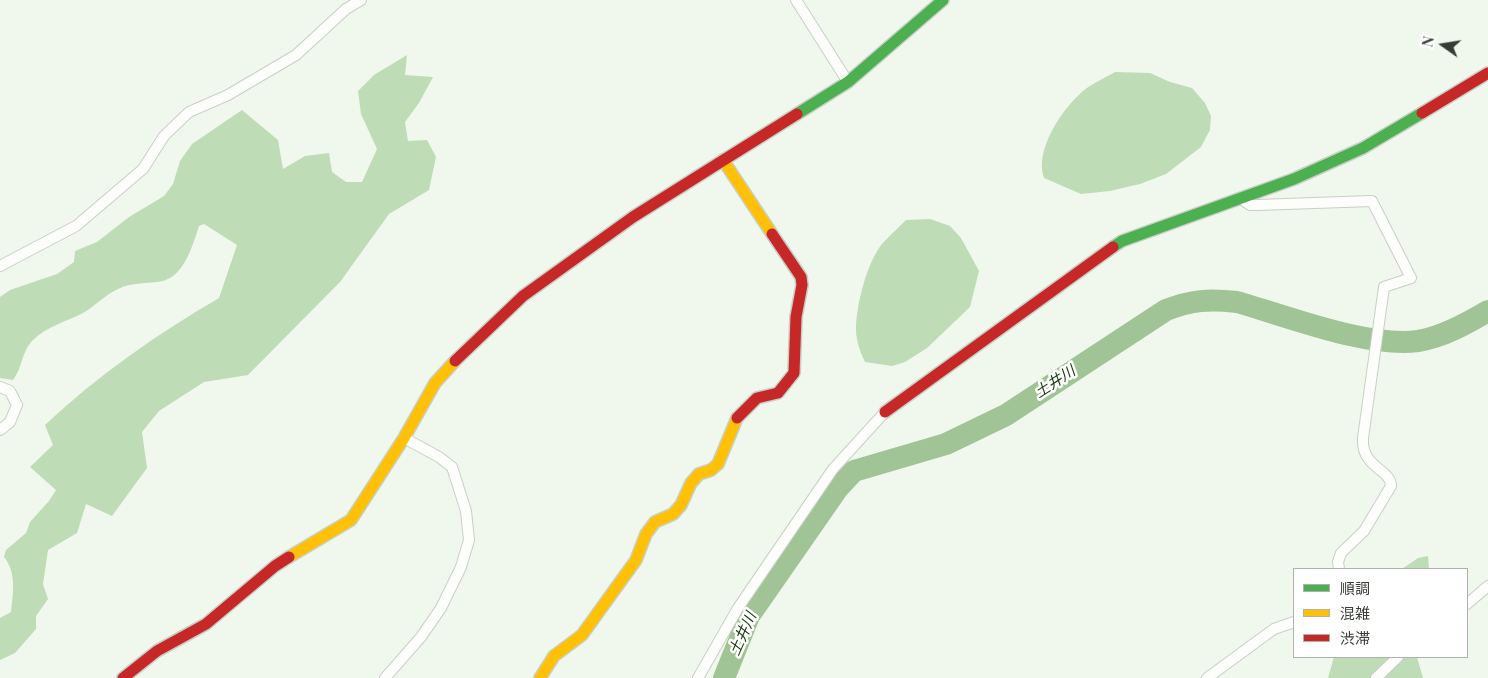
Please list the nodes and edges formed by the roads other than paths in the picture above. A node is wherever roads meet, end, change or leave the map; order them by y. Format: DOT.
graph roads {
  1 [pos="360,0"];
  2 [pos="796,0"];
  3 [pos="943,0"];
  4 [pos="1488,73"];
  5 [pos="848,82"];
  6 [pos="723,160"];
  7 [pos="1240,198"];
  8 [pos="0,266"];
  9 [pos="0,387"];
  10 [pos="885,412"];
  11 [pos="0,430"];
  12 [pos="404,438"];
  13 [pos="1339,568"];
  14 [pos="1488,586"];
  15 [pos="1468,603"];
  16 [pos="1293,622"];
  17 [pos="1397,658"];
  18 [pos="123,678"];
  19 [pos="385,678"];
  20 [pos="540,678"];
  21 [pos="698,678"];
  22 [pos="1207,678"];
  23 [pos="1376,678"];
  1 -- 8 [label="street"];
  2 -- 5 [label="street"];
  3 -- 5 [label="street"];
  4 -- 7 [label="street"];
  5 -- 6 [label="street"];
  6 -- 12 [label="street"];
  6 -- 20 [label="street"];
  7 -- 10 [label="street"];
  7 -- 13 [label="street"];
  9 -- 11 [label="street"];
  10 -- 21 [label="street"];
  12 -- 18 [label="street"];
  12 -- 19 [label="street"];
  14 -- 15 [label="street"];
  16 -- 22 [label="street"];
  17 -- 23 [label="street"];
}
